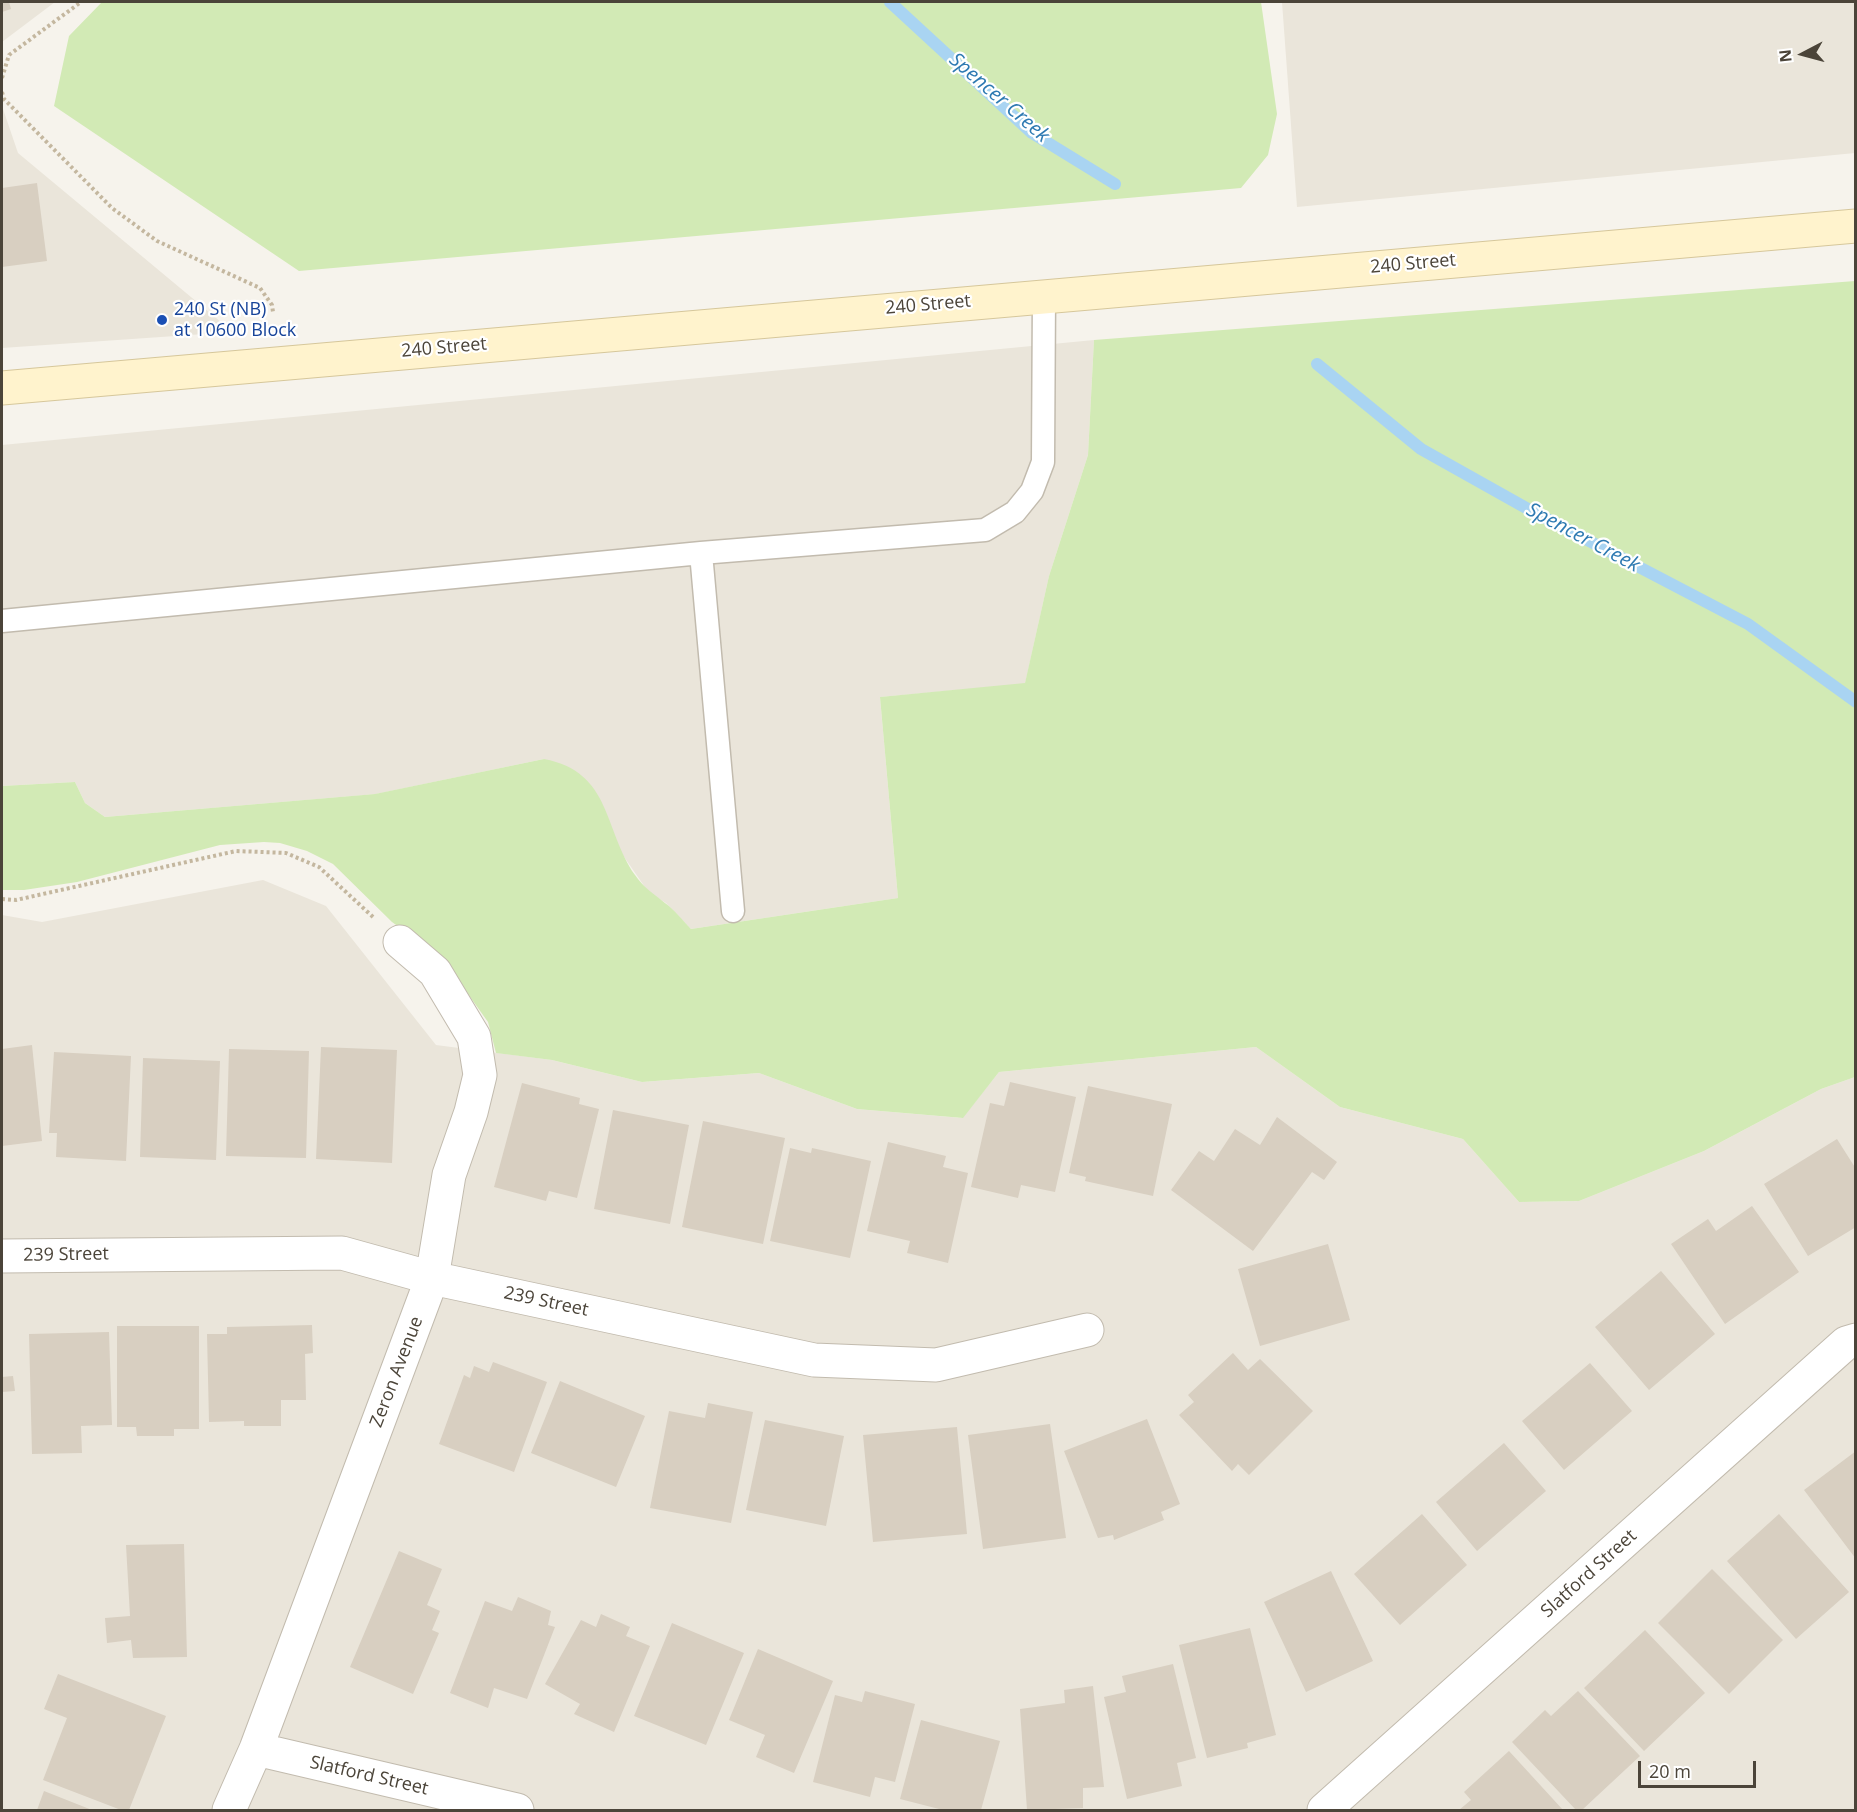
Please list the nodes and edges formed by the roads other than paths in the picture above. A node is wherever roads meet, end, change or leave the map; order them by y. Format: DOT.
graph roads {
  1 [pos="1856,226"];
  2 [pos="1044,295"];
  3 [pos="2,388"];
  4 [pos="701,553"];
  5 [pos="2,621"];
  6 [pos="733,911"];
  7 [pos="400,942"];
  8 [pos="2,1256"];
  9 [pos="432,1278"];
  10 [pos="1087,1330"];
  11 [pos="1856,1340"];
  12 [pos="256,1749"];
  13 [pos="229,1810"];
  14 [pos="517,1810"];
  15 [pos="1324,1810"];
  1 -- 2 [label="main road, 240 Street"];
  2 -- 3 [label="main road, 240 Street"];
  2 -- 4 [label="lane"];
  4 -- 5 [label="lane"];
  4 -- 6 [label="lane"];
  7 -- 9 [label="street, Zeron Avenue"];
  8 -- 9 [label="street, 239 Street"];
  9 -- 10 [label="street, 239 Street"];
  9 -- 12 [label="street, Zeron Avenue"];
  11 -- 15 [label="street, Slatford Street"];
  12 -- 13 [label="street, Zeron Avenue"];
  12 -- 14 [label="street, Slatford Street"];
}
